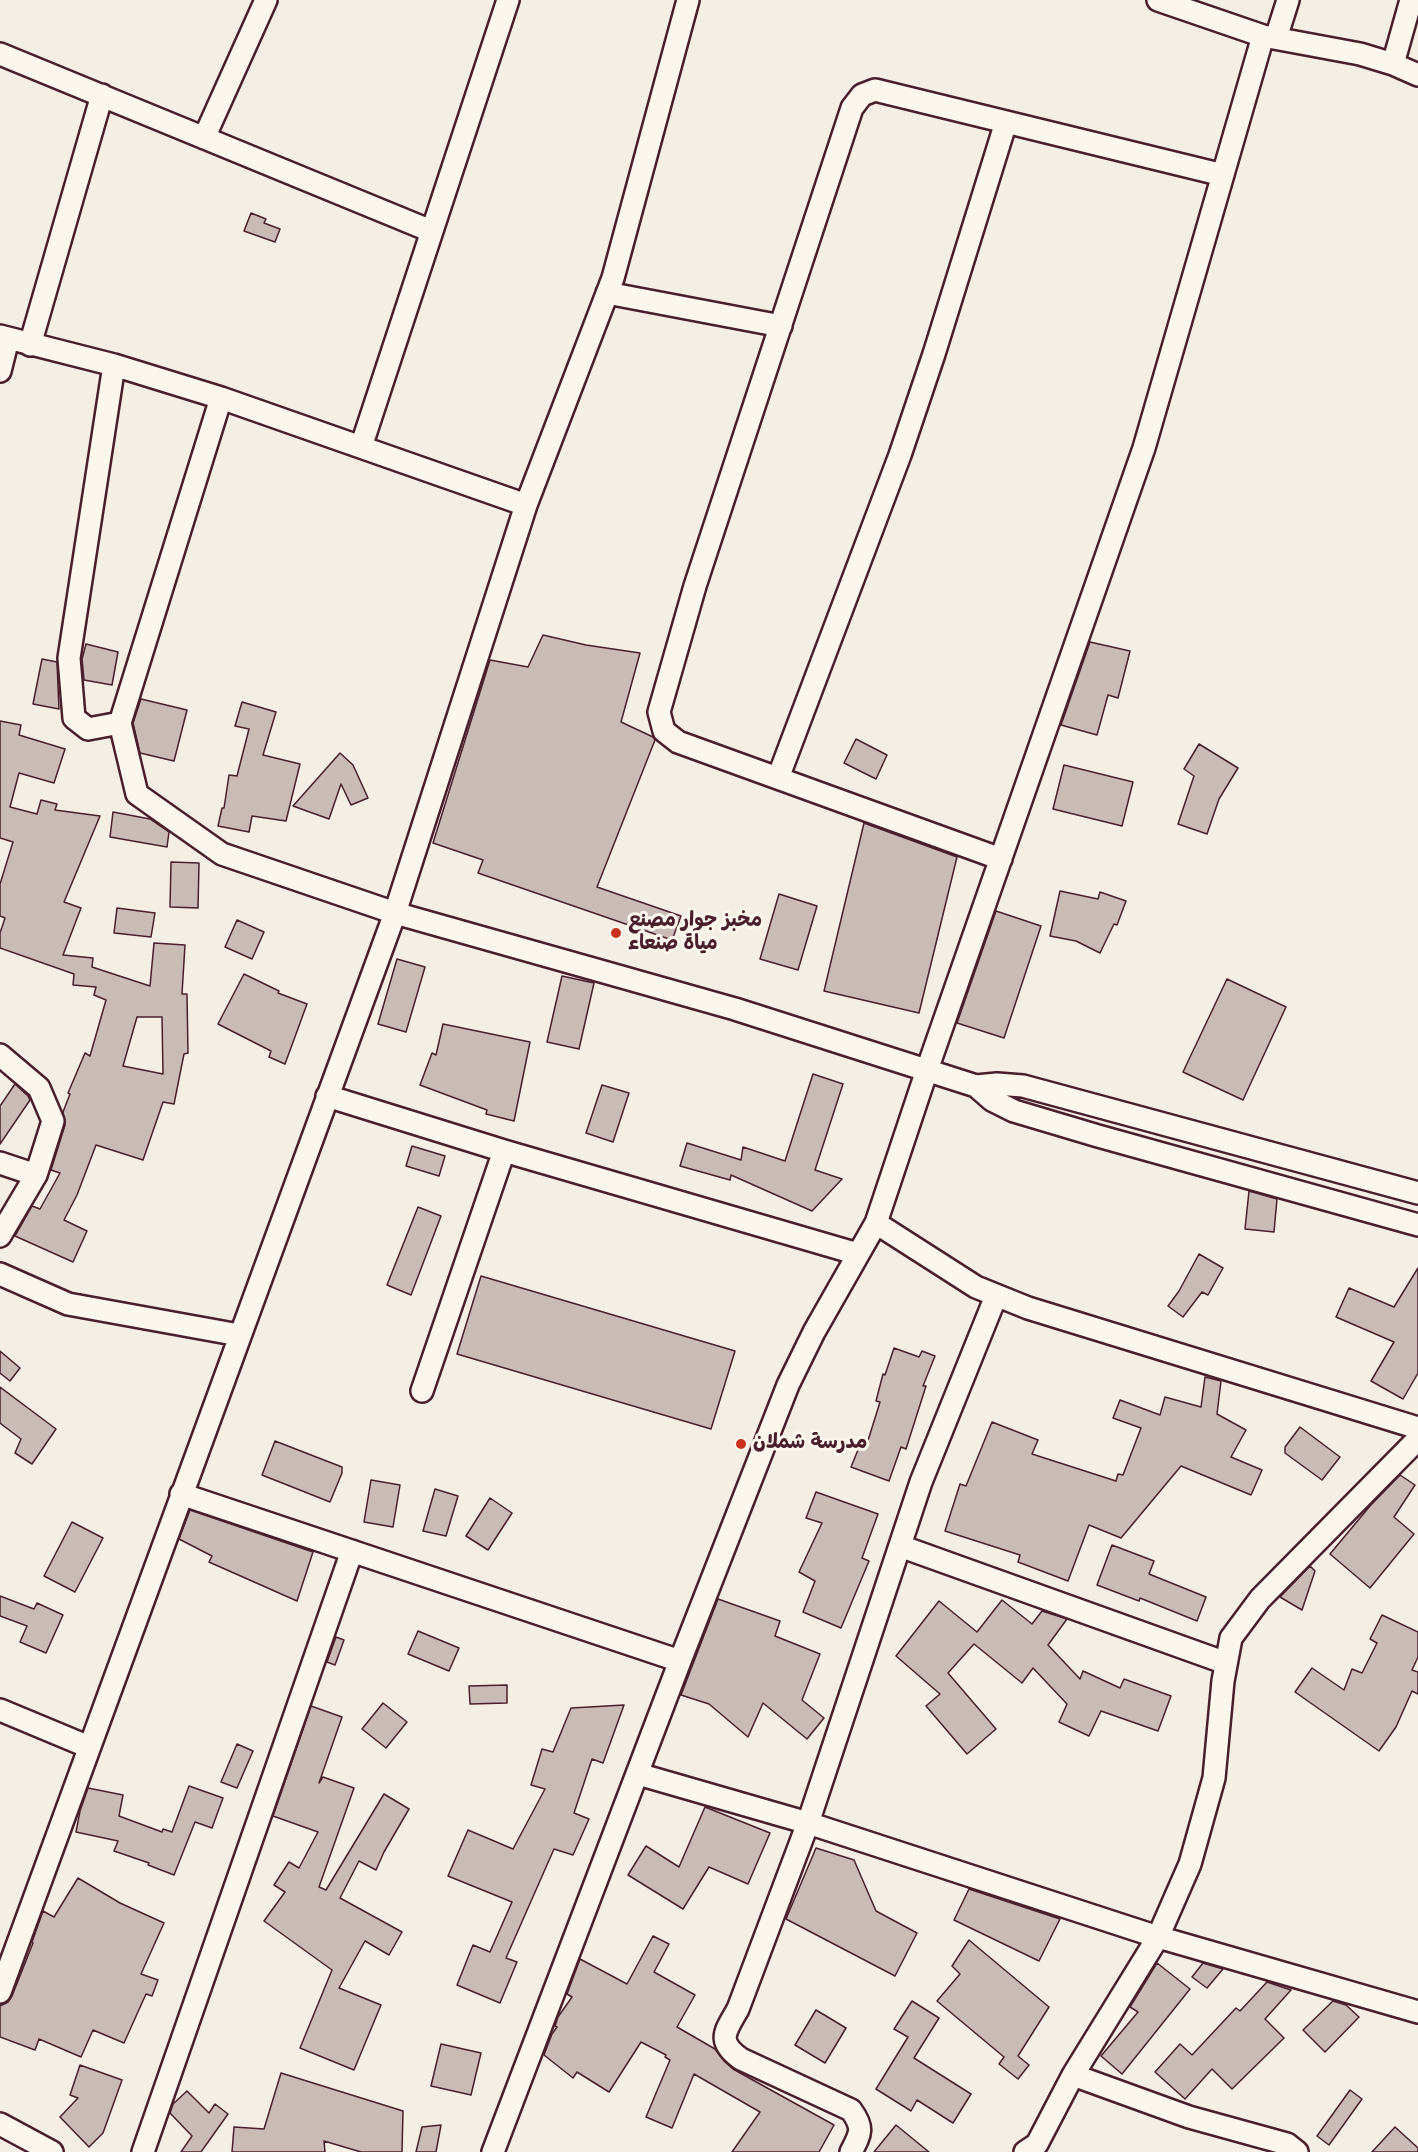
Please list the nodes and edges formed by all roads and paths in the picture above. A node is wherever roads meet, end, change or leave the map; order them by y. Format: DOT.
graph roads {
  1 [pos="266,0"];
  2 [pos="508,0"];
  3 [pos="688,0"];
  4 [pos="1158,0"];
  5 [pos="1288,0"];
  6 [pos="1411,0"];
  7 [pos="1270,37"];
  8 [pos="0,54"];
  9 [pos="1393,64"];
  10 [pos="1418,75"];
  11 [pos="102,96"];
  12 [pos="1006,122"];
  13 [pos="204,138"];
  14 [pos="1223,175"];
  15 [pos="431,231"];
  16 [pos="607,293"];
  17 [pos="781,326"];
  18 [pos="4,337"];
  19 [pos="30,345"];
  20 [pos="114,365"];
  21 [pos="0,371"];
  22 [pos="221,398"];
  23 [pos="361,447"];
  24 [pos="526,505"];
  25 [pos="120,723"];
  26 [pos="778,778"];
  27 [pos="1001,859"];
  28 [pos="395,913"];
  29 [pos="0,1056"];
  30 [pos="927,1070"];
  31 [pos="976,1086"];
  32 [pos="327,1096"];
  33 [pos="504,1151"];
  34 [pos="0,1163"];
  35 [pos="36,1175"];
  36 [pos="1418,1193"];
  37 [pos="876,1223"];
  38 [pos="1418,1225"];
  39 [pos="0,1236"];
  40 [pos="858,1254"];
  41 [pos="0,1274"];
  42 [pos="996,1296"];
  43 [pos="239,1335"];
  44 [pos="422,1391"];
  45 [pos="1418,1428"];
  46 [pos="1418,1439"];
  47 [pos="181,1494"];
  48 [pos="900,1546"];
  49 [pos="352,1551"];
  50 [pos="680,1661"];
  51 [pos="1227,1663"];
  52 [pos="0,1710"];
  53 [pos="89,1747"];
  54 [pos="638,1774"];
  55 [pos="808,1823"];
  56 [pos="1158,1937"];
  57 [pos="0,1992"];
  58 [pos="1418,2012"];
  59 [pos="1073,2075"];
  60 [pos="0,2124"];
  61 [pos="1032,2149"];
  62 [pos="495,2151"];
  63 [pos="52,2152"];
  64 [pos="143,2152"];
  65 [pos="851,2152"];
  66 [pos="1297,2152"];
  1 -- 13 [label="street"];
  2 -- 15 [label="street"];
  3 -- 16 [label="street"];
  4 -- 7 [label="street"];
  5 -- 7 [label="street"];
  6 -- 9 [label="street"];
  7 -- 9 [label="street"];
  7 -- 14 [label="street"];
  8 -- 11 [label="street"];
  9 -- 10 [label="street"];
  11 -- 13 [label="street"];
  11 -- 19 [label="street"];
  12 -- 14 [label="street"];
  12 -- 17 [label="street"];
  12 -- 26 [label="street"];
  13 -- 15 [label="street"];
  14 -- 27 [label="street"];
  15 -- 23 [label="street"];
  16 -- 17 [label="street"];
  16 -- 24 [label="street"];
  17 -- 26 [label="street"];
  18 -- 19 [label="street"];
  18 -- 21 [label="street"];
  19 -- 20 [label="street"];
  20 -- 22 [label="street"];
  20 -- 25 [label="street"];
  22 -- 23 [label="street"];
  22 -- 25 [label="street"];
  23 -- 24 [label="street"];
  24 -- 28 [label="street"];
  25 -- 28 [label="street"];
  26 -- 27 [label="street"];
  27 -- 30 [label="street"];
  28 -- 30 [label="street"];
  28 -- 32 [label="street"];
  29 -- 35 [label="street"];
  30 -- 31 [label="street"];
  30 -- 37 [label="street"];
  31 -- 36 [label="street"];
  31 -- 38 [label="street"];
  32 -- 33 [label="street"];
  32 -- 43 [label="street"];
  33 -- 40 [label="street"];
  33 -- 44 [label="street"];
  34 -- 35 [label="street"];
  35 -- 39 [label="street"];
  37 -- 40 [label="street"];
  37 -- 42 [label="street"];
  40 -- 50 [label="street"];
  41 -- 43 [label="street"];
  42 -- 45 [label="street"];
  42 -- 48 [label="street"];
  43 -- 47 [label="street"];
  46 -- 51 [label="street"];
  47 -- 49 [label="street"];
  47 -- 53 [label="street"];
  48 -- 51 [label="street"];
  48 -- 55 [label="street"];
  49 -- 50 [label="street"];
  49 -- 64 [label="street"];
  50 -- 54 [label="street"];
  51 -- 56 [label="street"];
  52 -- 53 [label="street"];
  53 -- 57 [label="street"];
  54 -- 55 [label="street"];
  54 -- 62 [label="street"];
  55 -- 56 [label="street"];
  55 -- 65 [label="street"];
  56 -- 58 [label="street"];
  56 -- 59 [label="street"];
  59 -- 61 [label="street"];
  59 -- 66 [label="street"];
  60 -- 63 [label="street"];
}
